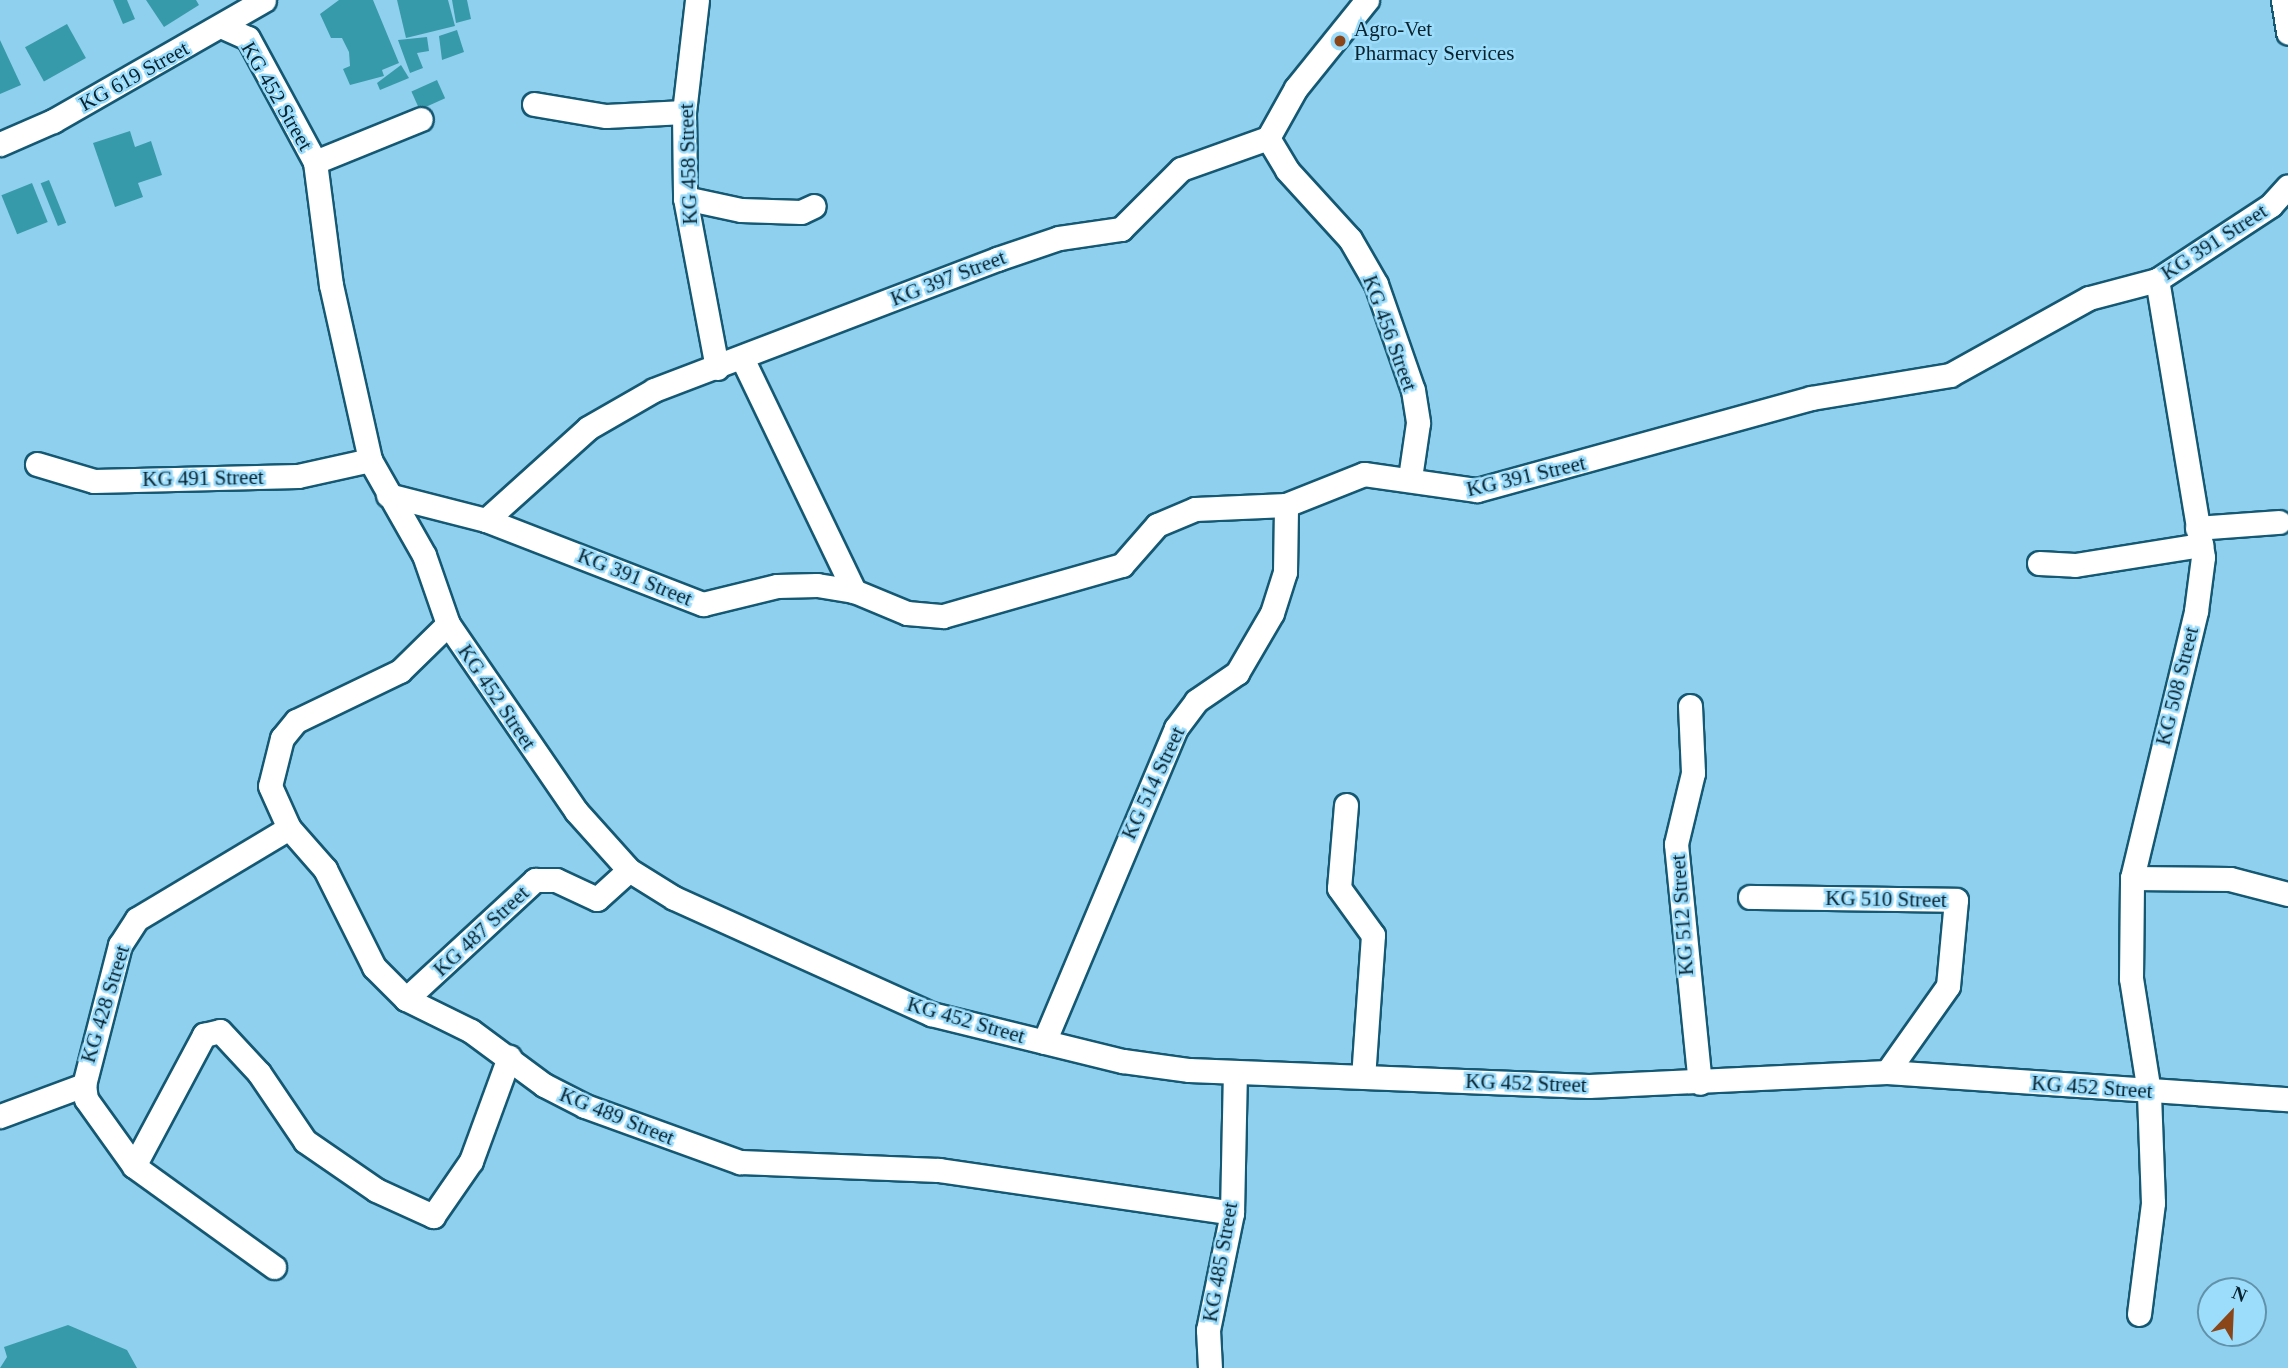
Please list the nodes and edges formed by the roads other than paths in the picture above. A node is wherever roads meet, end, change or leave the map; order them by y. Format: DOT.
graph roads {
  1 [pos="264,0"];
  2 [pos="697,0"];
  3 [pos="1367,0"];
  4 [pos="2283,0"];
  5 [pos="223,27"];
  6 [pos="2288,33"];
  7 [pos="534,104"];
  8 [pos="684,112"];
  9 [pos="421,119"];
  10 [pos="1268,138"];
  11 [pos="0,144"];
  12 [pos="315,162"];
  13 [pos="2288,186"];
  14 [pos="685,198"];
  15 [pos="814,206"];
  16 [pos="2157,280"];
  17 [pos="742,358"];
  18 [pos="717,368"];
  19 [pos="370,460"];
  20 [pos="37,464"];
  21 [pos="1410,478"];
  22 [pos="388,495"];
  23 [pos="1286,505"];
  24 [pos="486,520"];
  25 [pos="2279,522"];
  26 [pos="2199,536"];
  27 [pos="2039,563"];
  28 [pos="854,591"];
  29 [pos="448,624"];
  30 [pos="1690,706"];
  31 [pos="1346,805"];
  32 [pos="289,828"];
  33 [pos="629,870"];
  34 [pos="2132,878"];
  35 [pos="2288,894"];
  36 [pos="1750,897"];
  37 [pos="406,999"];
  38 [pos="1044,1042"];
  39 [pos="509,1056"];
  40 [pos="1235,1072"];
  41 [pos="1887,1072"];
  42 [pos="1363,1077"];
  43 [pos="1700,1083"];
  44 [pos="84,1085"];
  45 [pos="2149,1092"];
  46 [pos="2288,1099"];
  47 [pos="0,1116"];
  48 [pos="134,1166"];
  49 [pos="1232,1213"];
  50 [pos="274,1267"];
  51 [pos="2139,1314"];
  52 [pos="1210,1368"];
  1 -- 5 [label="street, KG 619 Street"];
  2 -- 8 [label="street, KG 458 Street"];
  3 -- 10 [label="street"];
  4 -- 6 [label="street"];
  5 -- 11 [label="street, KG 619 Street"];
  5 -- 12 [label="street, KG 452 Street"];
  7 -- 8 [label="street"];
  8 -- 14 [label="street, KG 458 Street"];
  9 -- 12 [label="street"];
  10 -- 17 [label="street, KG 397 Street"];
  10 -- 21 [label="street, KG 456 Street"];
  12 -- 19 [label="street, KG 452 Street"];
  13 -- 16 [label="street, KG 391 Street"];
  14 -- 15 [label="street"];
  14 -- 18 [label="street, KG 458 Street"];
  16 -- 21 [label="street, KG 391 Street"];
  16 -- 26 [label="street, KG 508 Street"];
  17 -- 18 [label="street, KG 397 Street"];
  17 -- 28 [label="street"];
  18 -- 24 [label="street, KG 397 Street"];
  19 -- 20 [label="street, KG 491 Street"];
  19 -- 22 [label="street, KG 452 Street"];
  21 -- 23 [label="street, KG 391 Street"];
  22 -- 24 [label="street, KG 391 Street"];
  22 -- 29 [label="street, KG 452 Street"];
  23 -- 28 [label="street, KG 391 Street"];
  23 -- 38 [label="street, KG 514 Street"];
  24 -- 28 [label="street, KG 391 Street"];
  25 -- 26 [label="street"];
  26 -- 27 [label="street"];
  26 -- 34 [label="street, KG 508 Street"];
  29 -- 32 [label="street, KG 489 Street"];
  29 -- 33 [label="street, KG 452 Street"];
  30 -- 43 [label="street, KG 512 Street"];
  31 -- 42 [label="street"];
  32 -- 37 [label="street, KG 489 Street"];
  32 -- 44 [label="street, KG 428 Street"];
  33 -- 37 [label="street, KG 487 Street"];
  33 -- 38 [label="street, KG 452 Street"];
  34 -- 35 [label="street"];
  34 -- 45 [label="street, KG 508 Street"];
  36 -- 41 [label="street, KG 510 Street"];
  37 -- 39 [label="street, KG 489 Street"];
  38 -- 40 [label="street, KG 452 Street"];
  39 -- 48 [label="street"];
  39 -- 49 [label="street, KG 489 Street"];
  40 -- 42 [label="street, KG 452 Street"];
  40 -- 49 [label="street, KG 485 Street"];
  41 -- 43 [label="street, KG 452 Street"];
  41 -- 45 [label="street, KG 452 Street"];
  42 -- 43 [label="street, KG 452 Street"];
  44 -- 47 [label="street"];
  44 -- 48 [label="street, KG 428 Street"];
  45 -- 46 [label="street, KG 452 Street"];
  45 -- 51 [label="street, KG 508 Street"];
  48 -- 50 [label="street, KG 428 Street"];
  49 -- 52 [label="street, KG 485 Street"];
}
